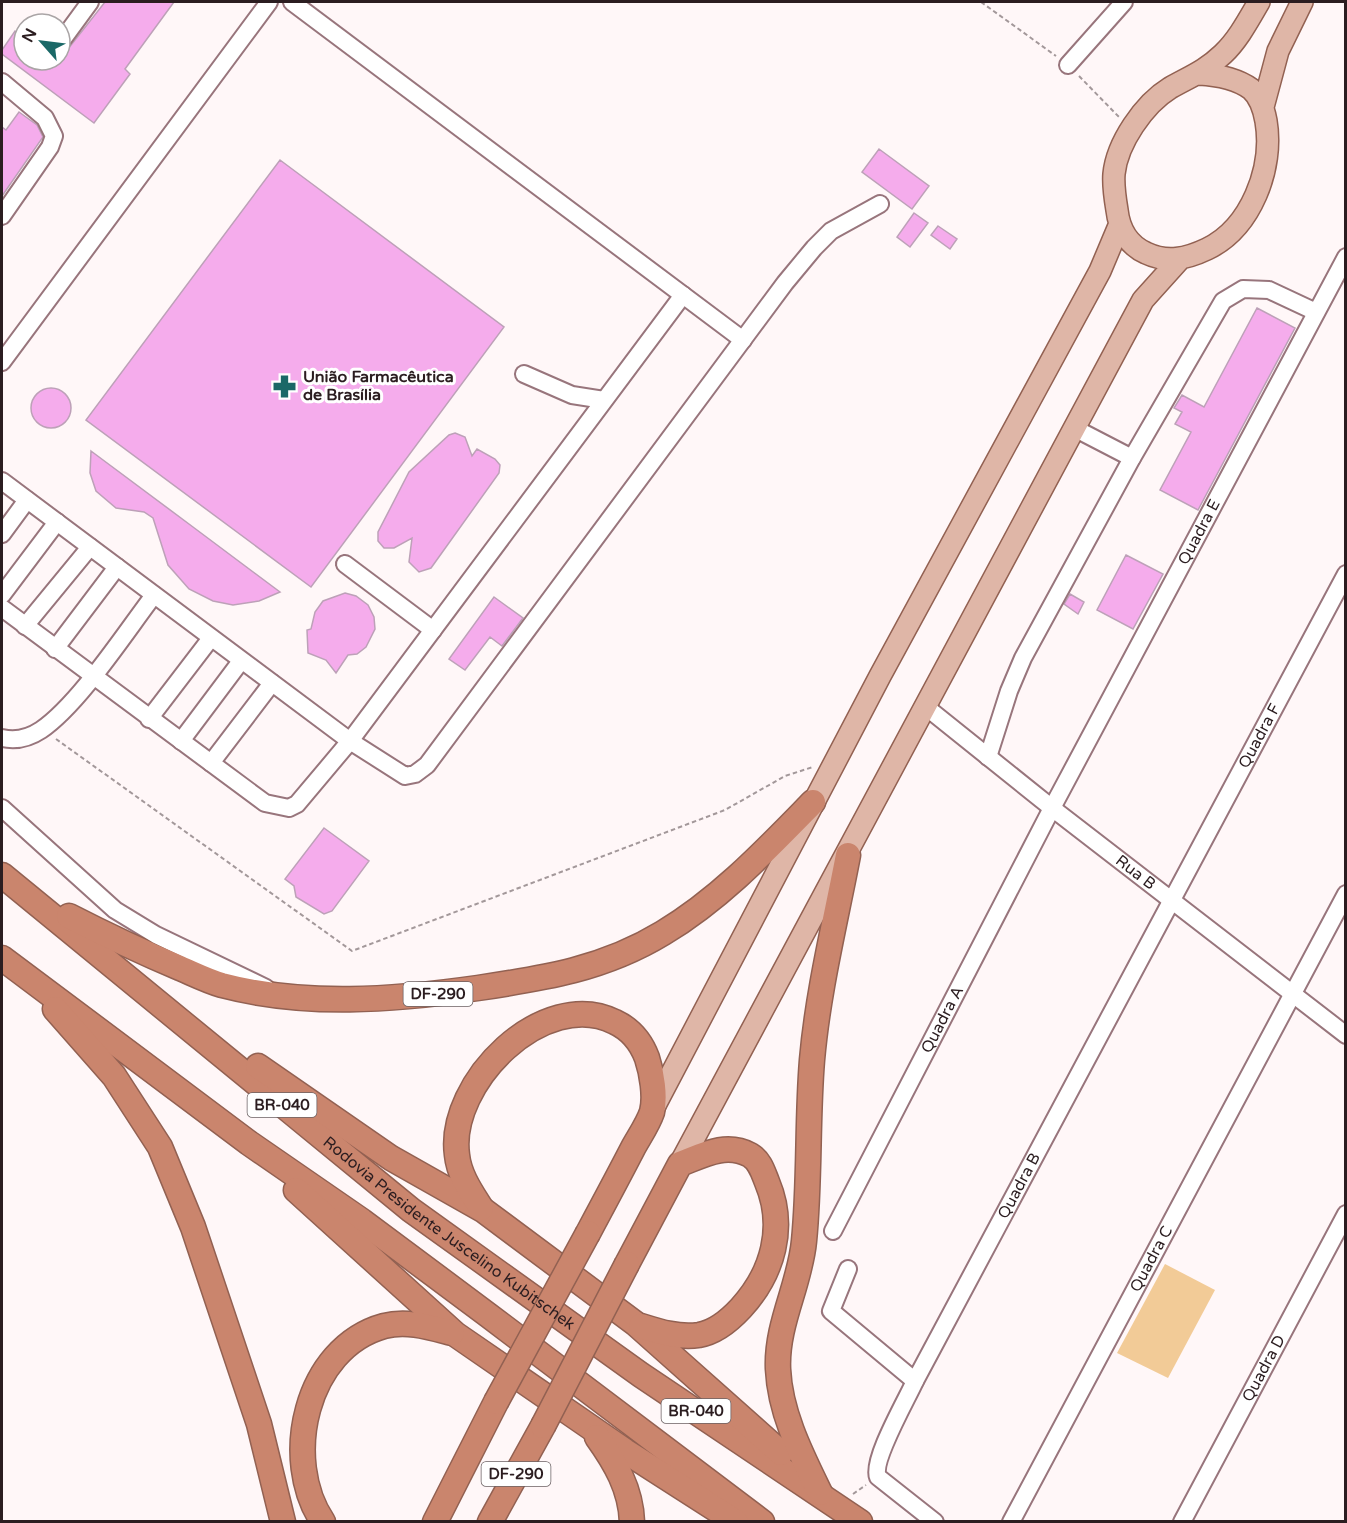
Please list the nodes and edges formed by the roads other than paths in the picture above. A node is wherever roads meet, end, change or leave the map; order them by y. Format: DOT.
graph roads {
  1 [pos="90,2"];
  2 [pos="269,2"];
  3 [pos="292,2"];
  4 [pos="1124,2"];
  5 [pos="1259,2"];
  6 [pos="1302,2"];
  7 [pos="72,27"];
  8 [pos="1068,65"];
  9 [pos="1199,74"];
  10 [pos="2,82"];
  11 [pos="1263,107"];
  12 [pos="880,204"];
  13 [pos="2,216"];
  14 [pos="1119,226"];
  15 [pos="1346,256"];
  16 [pos="1179,260"];
  17 [pos="683,295"];
  18 [pos="1316,312"];
  19 [pos="743,340"];
  20 [pos="2,362"];
  21 [pos="524,374"];
  22 [pos="604,400"];
  23 [pos="1074,428"];
  24 [pos="1132,458"];
  25 [pos="2,481"];
  26 [pos="27,500"];
  27 [pos="57,522"];
  28 [pos="2,534"];
  29 [pos="90,547"];
  30 [pos="345,564"];
  31 [pos="117,567"];
  32 [pos="1346,574"];
  33 [pos="2,595"];
  34 [pos="154,595"];
  35 [pos="2,608"];
  36 [pos="25,626"];
  37 [pos="433,630"];
  38 [pos="211,638"];
  39 [pos="55,649"];
  40 [pos="241,661"];
  41 [pos="92,677"];
  42 [pos="272,683"];
  43 [pos="926,707"];
  44 [pos="149,718"];
  45 [pos="2,738"];
  46 [pos="181,741"];
  47 [pos="350,741"];
  48 [pos="988,757"];
  49 [pos="211,763"];
  50 [pos="813,802"];
  51 [pos="2,808"];
  52 [pos="1052,808"];
  53 [pos="848,855"];
  54 [pos="2,875"];
  55 [pos="25,893"];
  56 [pos="1346,894"];
  57 [pos="1173,900"];
  58 [pos="2,958"];
  59 [pos="28,978"];
  60 [pos="1292,995"];
  61 [pos="283,997"];
  62 [pos="1346,1035"];
  63 [pos="214,1048"];
  64 [pos="652,1111"];
  65 [pos="249,1143"];
  66 [pos="680,1164"];
  67 [pos="483,1210"];
  68 [pos="1346,1214"];
  69 [pos="833,1231"];
  70 [pos="848,1269"];
  71 [pos="636,1324"];
  72 [pos="455,1334"];
  73 [pos="915,1381"];
  74 [pos="590,1427"];
  75 [pos="827,1498"];
  76 [pos="434,1518"];
  77 [pos="283,1521"];
  78 [pos="323,1521"];
  79 [pos="490,1521"];
  80 [pos="632,1521"];
  81 [pos="736,1521"];
  82 [pos="762,1521"];
  83 [pos="860,1521"];
  84 [pos="935,1521"];
  85 [pos="1011,1521"];
  86 [pos="1182,1521"];
  1 -- 7 [label="street"];
  2 -- 20 [label="street"];
  3 -- 17 [label="street"];
  4 -- 8 [label="street"];
  5 -- 9 [label="main road"];
  6 -- 11 [label="main road, DF-290"];
  9 -- 11 [label="main road"];
  9 -- 14 [label="main road"];
  10 -- 13 [label="street"];
  11 -- 16 [label="main road, DF-290"];
  12 -- 19 [label="street"];
  14 -- 16 [label="main road"];
  14 -- 50 [label="main road, DF-290"];
  15 -- 18 [label="street, Quadra E"];
  16 -- 23 [label="main road, DF-290"];
  17 -- 19 [label="street"];
  17 -- 22 [label="street"];
  18 -- 24 [label="street"];
  18 -- 52 [label="street, Quadra E"];
  19 -- 47 [label="street"];
  21 -- 22 [label="street"];
  22 -- 37 [label="street"];
  23 -- 24 [label="street"];
  23 -- 43 [label="main road, DF-290"];
  24 -- 48 [label="street"];
  25 -- 26 [label="street"];
  26 -- 27 [label="street"];
  26 -- 28 [label="street"];
  27 -- 29 [label="street"];
  27 -- 33 [label="street"];
  29 -- 31 [label="street"];
  29 -- 36 [label="street"];
  30 -- 37 [label="street"];
  31 -- 34 [label="street"];
  31 -- 39 [label="street"];
  32 -- 57 [label="street, Quadra F"];
  34 -- 38 [label="street"];
  34 -- 41 [label="street"];
  35 -- 36 [label="street"];
  36 -- 39 [label="street"];
  37 -- 47 [label="street"];
  38 -- 40 [label="street"];
  38 -- 44 [label="street"];
  39 -- 41 [label="street"];
  40 -- 42 [label="street"];
  40 -- 46 [label="street"];
  41 -- 44 [label="street"];
  41 -- 45 [label="street"];
  42 -- 47 [label="street"];
  42 -- 49 [label="street"];
  43 -- 48 [label="street, Rua B"];
  43 -- 53 [label="main road, DF-290"];
  44 -- 46 [label="street"];
  46 -- 49 [label="street"];
  47 -- 49 [label="street"];
  48 -- 52 [label="street, Rua B"];
  50 -- 61 [label="highway, DF-290"];
  50 -- 64 [label="main road, DF-290"];
  51 -- 61 [label="street"];
  52 -- 57 [label="street, Rua B"];
  52 -- 69 [label="street, Quadra A"];
  53 -- 66 [label="main road, DF-290"];
  53 -- 75 [label="highway, DF-290"];
  54 -- 55 [label="highway, Rodovia Presidente Juscelino Kubitschek / BR-040"];
  55 -- 61 [label="highway, DF-290"];
  55 -- 63 [label="highway, Rodovia Presidente Juscelino Kubitschek / BR-040"];
  56 -- 60 [label="street, Quadra C"];
  57 -- 60 [label="street, Rua B"];
  57 -- 73 [label="street, Quadra B"];
  58 -- 59 [label="highway, BR-040"];
  59 -- 65 [label="highway, BR-040"];
  59 -- 77 [label="highway"];
  60 -- 62 [label="street, Rua B"];
  60 -- 85 [label="street, Quadra C"];
  63 -- 67 [label="highway"];
  63 -- 75 [label="highway, Rodovia Presidente Juscelino Kubitschek / BR-040"];
  64 -- 67 [label="highway"];
  64 -- 76 [label="highway, DF-290, bridge"];
  65 -- 72 [label="highway"];
  65 -- 82 [label="highway, BR-040"];
  66 -- 71 [label="highway"];
  66 -- 79 [label="highway, DF-290, bridge"];
  67 -- 71 [label="highway"];
  68 -- 86 [label="street, Quadra D"];
  70 -- 73 [label="street"];
  71 -- 75 [label="highway"];
  72 -- 74 [label="highway"];
  72 -- 78 [label="highway"];
  73 -- 84 [label="street, Quadra B"];
  74 -- 80 [label="highway"];
  74 -- 81 [label="highway"];
  75 -- 83 [label="highway, Rodovia Presidente Juscelino Kubitschek / BR-040"];
}
